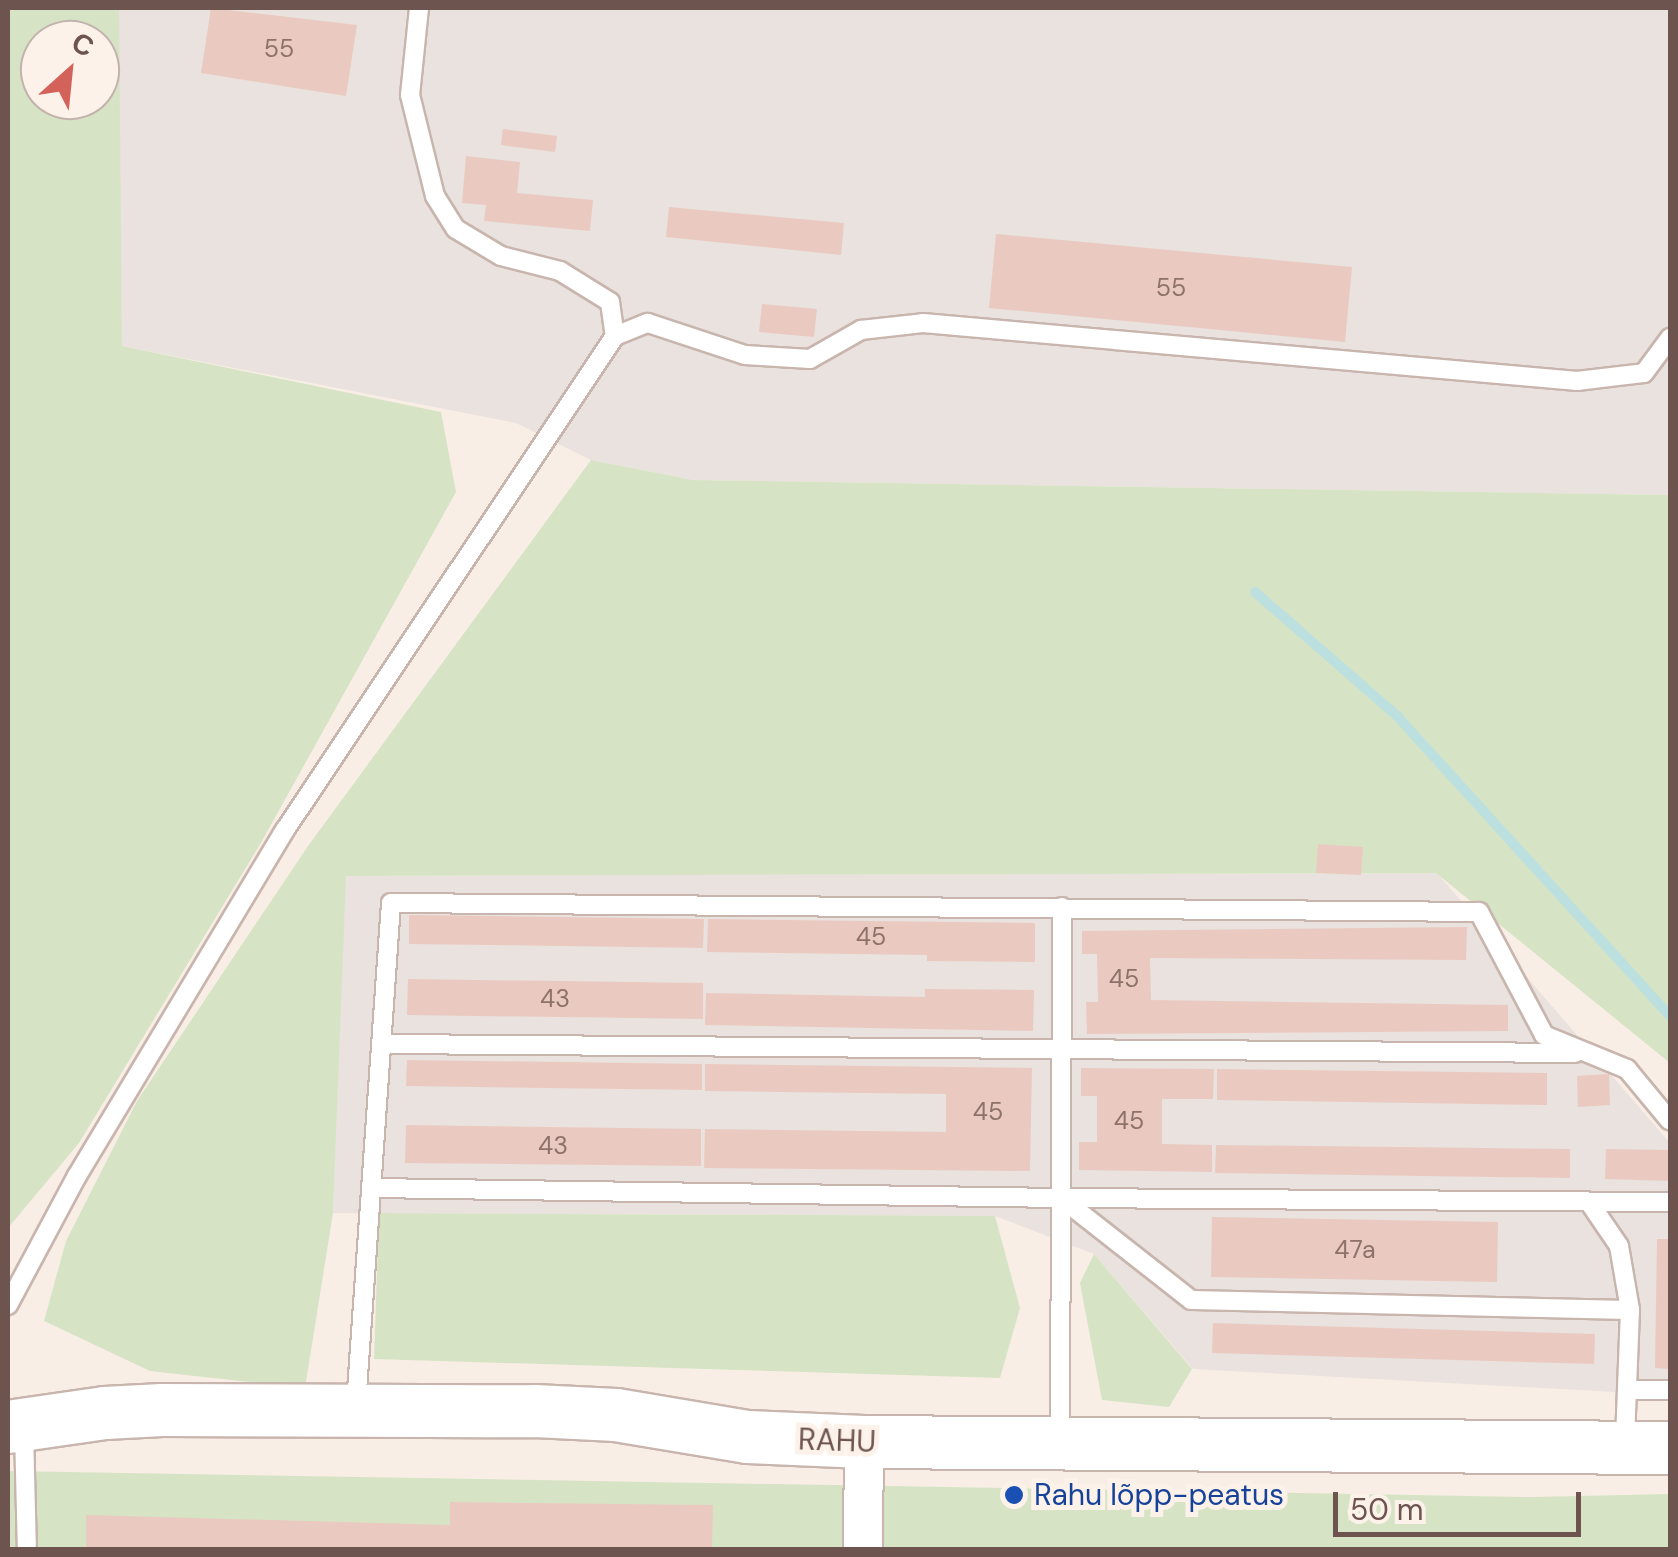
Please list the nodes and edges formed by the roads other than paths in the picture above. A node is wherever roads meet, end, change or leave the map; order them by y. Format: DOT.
graph roads {
  1 [pos="420,8"];
  2 [pos="615,336"];
  3 [pos="1670,338"];
  4 [pos="1062,907"];
  5 [pos="381,1044"];
  6 [pos="1062,1048"];
  7 [pos="1587,1053"];
  8 [pos="1670,1122"];
  9 [pos="371,1188"];
  10 [pos="1061,1198"];
  11 [pos="1589,1202"];
  12 [pos="1670,1202"];
  13 [pos="8,1304"];
  14 [pos="1630,1310"];
  15 [pos="1627,1390"];
  16 [pos="1670,1390"];
  17 [pos="356,1410"];
  18 [pos="16,1426"];
  19 [pos="864,1442"];
  20 [pos="1060,1444"];
  21 [pos="1648,1448"];
  22 [pos="27,1550"];
  23 [pos="863,1550"];
  1 -- 2 [label="lane"];
  2 -- 3 [label="lane"];
  2 -- 13 [label="lane"];
  4 -- 5 [label="lane"];
  4 -- 6 [label="lane"];
  4 -- 7 [label="lane"];
  5 -- 6 [label="lane"];
  5 -- 9 [label="lane"];
  6 -- 7 [label="lane"];
  6 -- 10 [label="lane"];
  7 -- 8 [label="lane"];
  9 -- 10 [label="lane"];
  9 -- 17 [label="lane"];
  10 -- 11 [label="lane"];
  10 -- 14 [label="lane"];
  10 -- 20 [label="lane"];
  11 -- 12 [label="lane"];
  11 -- 14 [label="lane"];
  14 -- 15 [label="lane"];
  15 -- 16 [label="lane"];
  15 -- 21 [label="lane"];
  17 -- 18 [label="main road, RAHU"];
  17 -- 19 [label="main road, RAHU"];
  18 -- 22 [label="lane"];
  19 -- 20 [label="main road, RAHU"];
  19 -- 23 [label="street"];
  20 -- 21 [label="main road, RAHU"];
}
